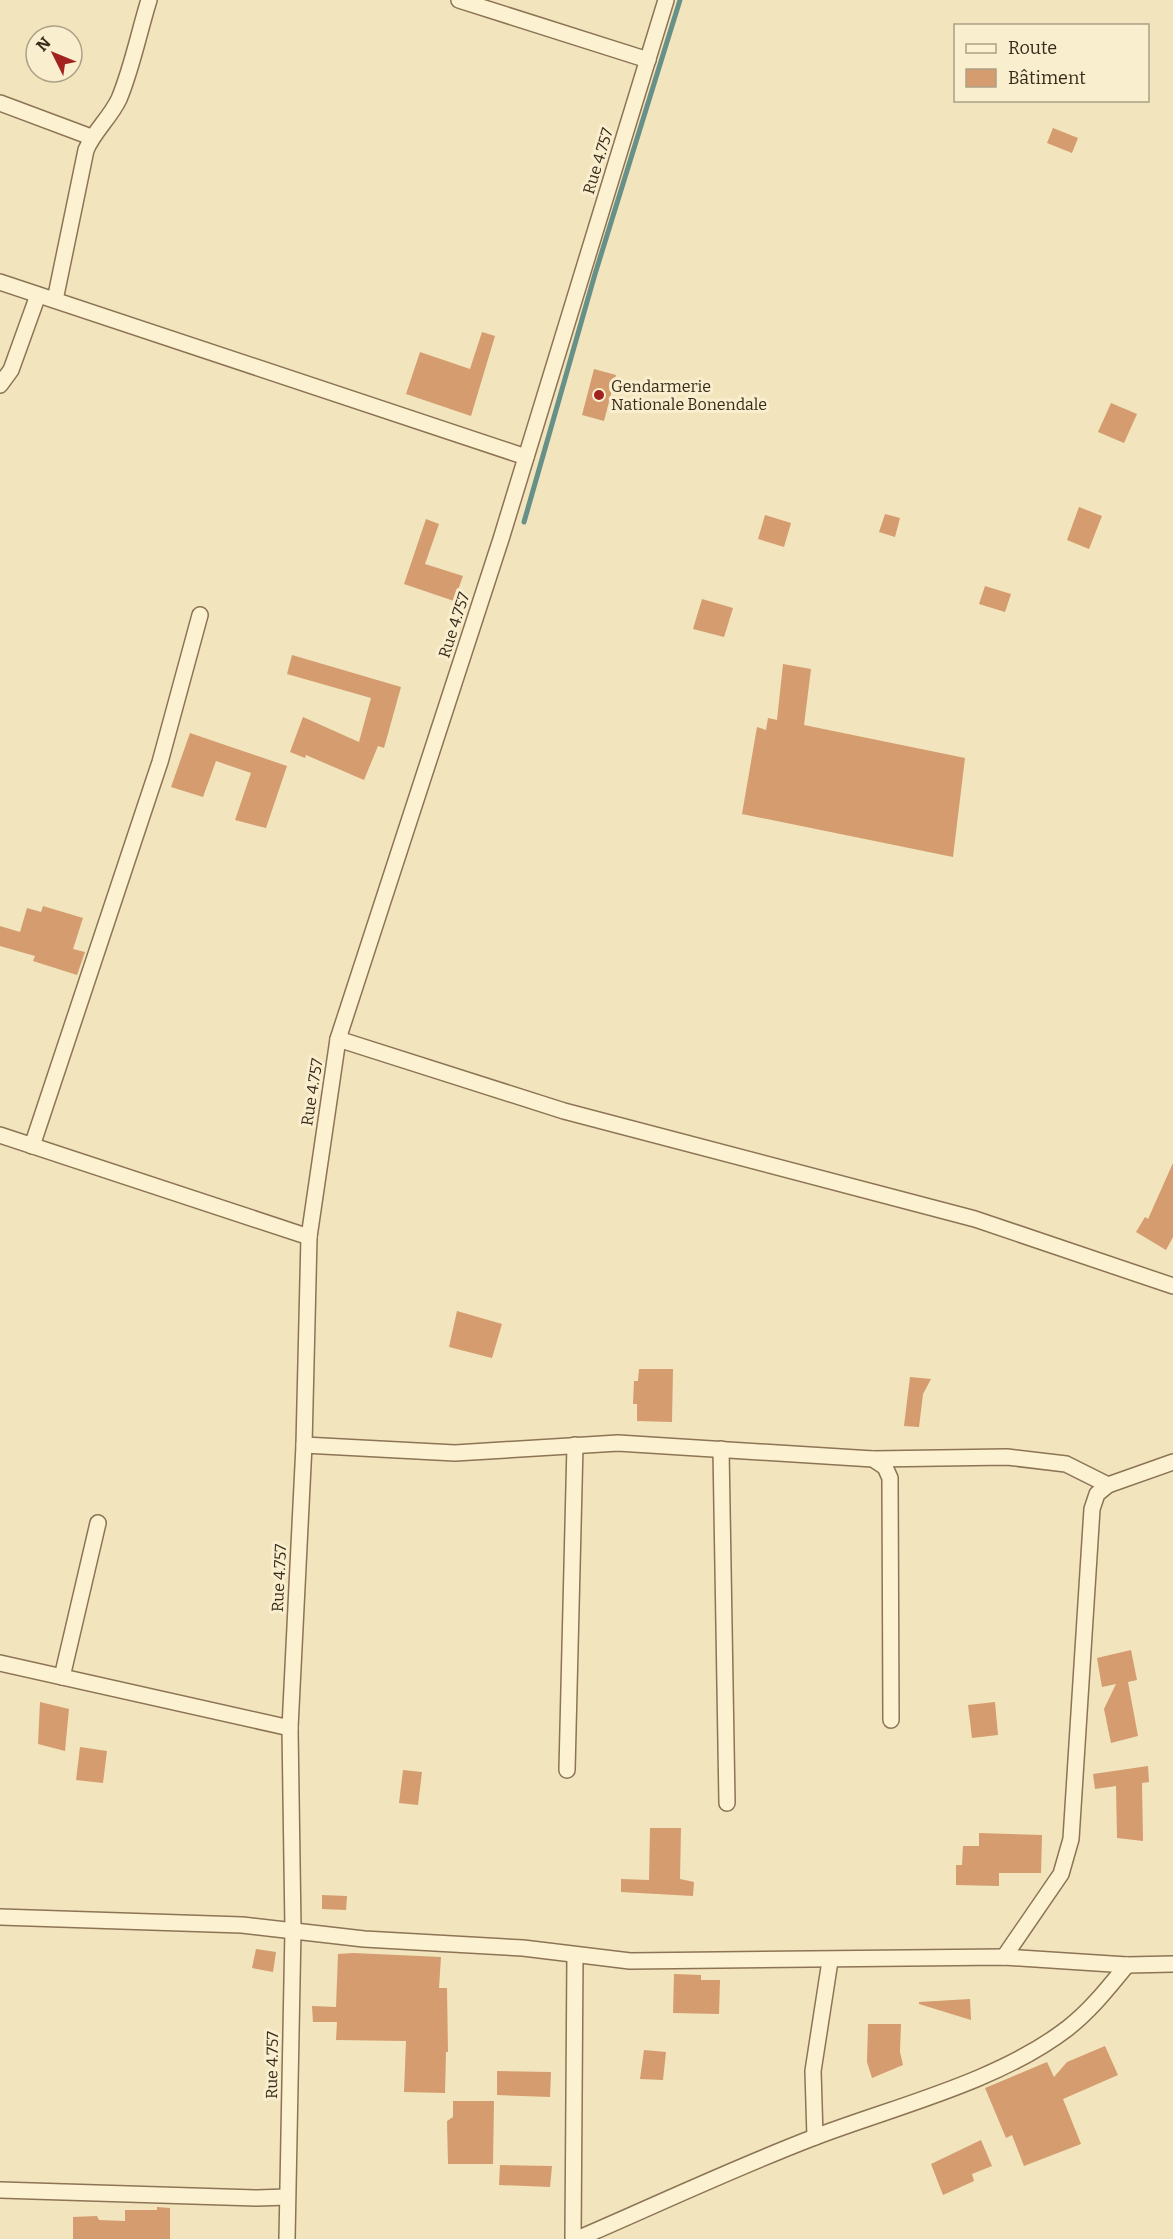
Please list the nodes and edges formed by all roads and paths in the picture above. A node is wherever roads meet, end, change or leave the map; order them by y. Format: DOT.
graph roads {
  1 [pos="148,0"];
  2 [pos="459,0"];
  3 [pos="666,0"];
  4 [pos="648,60"];
  5 [pos="0,103"];
  6 [pos="92,137"];
  7 [pos="0,282"];
  8 [pos="38,295"];
  9 [pos="55,300"];
  10 [pos="0,385"];
  11 [pos="526,457"];
  12 [pos="200,615"];
  13 [pos="338,1039"];
  14 [pos="0,1135"];
  15 [pos="32,1146"];
  16 [pos="309,1237"];
  17 [pos="1173,1286"];
  18 [pos="304,1445"];
  19 [pos="576,1445"];
  20 [pos="721,1449"];
  21 [pos="873,1459"];
  22 [pos="1173,1462"];
  23 [pos="1108,1485"];
  24 [pos="98,1523"];
  25 [pos="0,1663"];
  26 [pos="62,1677"];
  27 [pos="891,1720"];
  28 [pos="290,1728"];
  29 [pos="567,1770"];
  30 [pos="727,1803"];
  31 [pos="0,1917"];
  32 [pos="293,1929"];
  33 [pos="575,1955"];
  34 [pos="1004,1957"];
  35 [pos="830,1961"];
  36 [pos="1173,1964"];
  37 [pos="1126,1965"];
  38 [pos="815,2137"];
  39 [pos="0,2190"];
  40 [pos="287,2197"];
  41 [pos="287,2239"];
  42 [pos="575,2239"];
  1 -- 6 [label="street"];
  2 -- 4 [label="street"];
  3 -- 4 [label="street, Rue 4.757"];
  4 -- 11 [label="street, Rue 4.757"];
  5 -- 6 [label="street"];
  6 -- 9 [label="street"];
  7 -- 8 [label="street"];
  8 -- 9 [label="street"];
  8 -- 10 [label="street"];
  9 -- 11 [label="street"];
  11 -- 13 [label="street, Rue 4.757"];
  12 -- 15 [label="street"];
  13 -- 16 [label="street, Rue 4.757"];
  13 -- 17 [label="street"];
  14 -- 15 [label="street"];
  15 -- 16 [label="street"];
  16 -- 18 [label="street, Rue 4.757"];
  18 -- 19 [label="street"];
  18 -- 28 [label="street, Rue 4.757"];
  19 -- 20 [label="street"];
  19 -- 29 [label="street"];
  20 -- 21 [label="street"];
  20 -- 30 [label="street"];
  21 -- 23 [label="street"];
  21 -- 27 [label="street"];
  22 -- 23 [label="street"];
  23 -- 34 [label="street"];
  24 -- 26 [label="street"];
  25 -- 26 [label="street"];
  26 -- 28 [label="street"];
  28 -- 32 [label="street, Rue 4.757"];
  31 -- 32 [label="street"];
  32 -- 33 [label="street"];
  32 -- 40 [label="street, Rue 4.757"];
  33 -- 35 [label="street"];
  33 -- 42 [label="street"];
  34 -- 35 [label="street"];
  34 -- 37 [label="street"];
  35 -- 38 [label="street"];
  36 -- 37 [label="street"];
  37 -- 38 [label="street"];
  38 -- 42 [label="street"];
  39 -- 40 [label="street"];
  40 -- 41 [label="street, Rue 4.757"];
}
